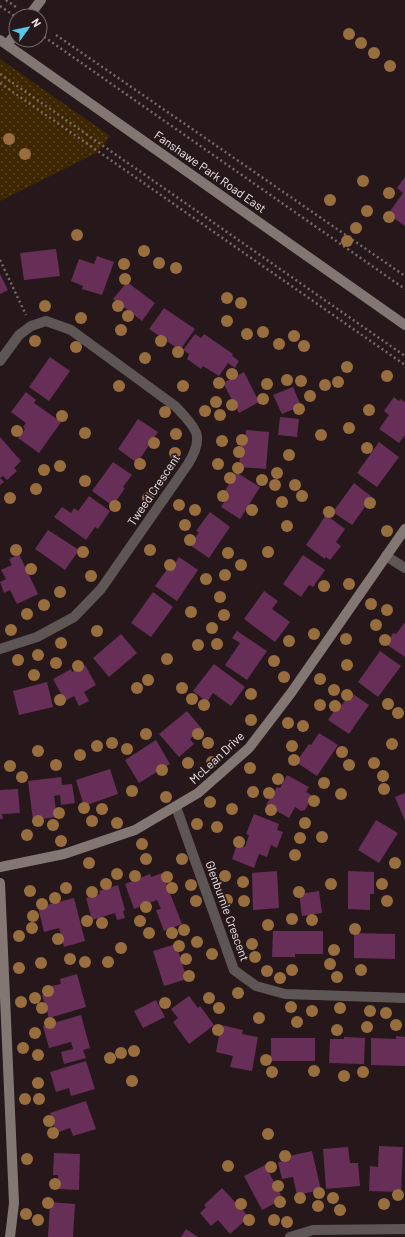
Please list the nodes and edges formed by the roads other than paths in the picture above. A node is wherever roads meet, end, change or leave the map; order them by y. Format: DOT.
graph roads {
  1 [pos="3,42"];
  2 [pos="405,325"];
  3 [pos="0,361"];
  4 [pos="405,529"];
  5 [pos="386,556"];
  6 [pos="405,568"];
  7 [pos="0,649"];
  8 [pos="176,807"];
  9 [pos="0,867"];
  10 [pos="0,883"];
  11 [pos="405,998"];
  12 [pos="405,1229"];
  13 [pos="10,1237"];
  14 [pos="290,1237"];
  1 -- 2 [label="street, Fanshawe Park Road East"];
  3 -- 7 [label="street, Tweed Crescent"];
  4 -- 5 [label="street, McLean Drive"];
  5 -- 6 [label="street"];
  5 -- 8 [label="street, McLean Drive"];
  8 -- 9 [label="street, McLean Drive"];
  8 -- 11 [label="street, Glenburnie Crescent"];
  10 -- 13 [label="street"];
  12 -- 14 [label="street"];
}
